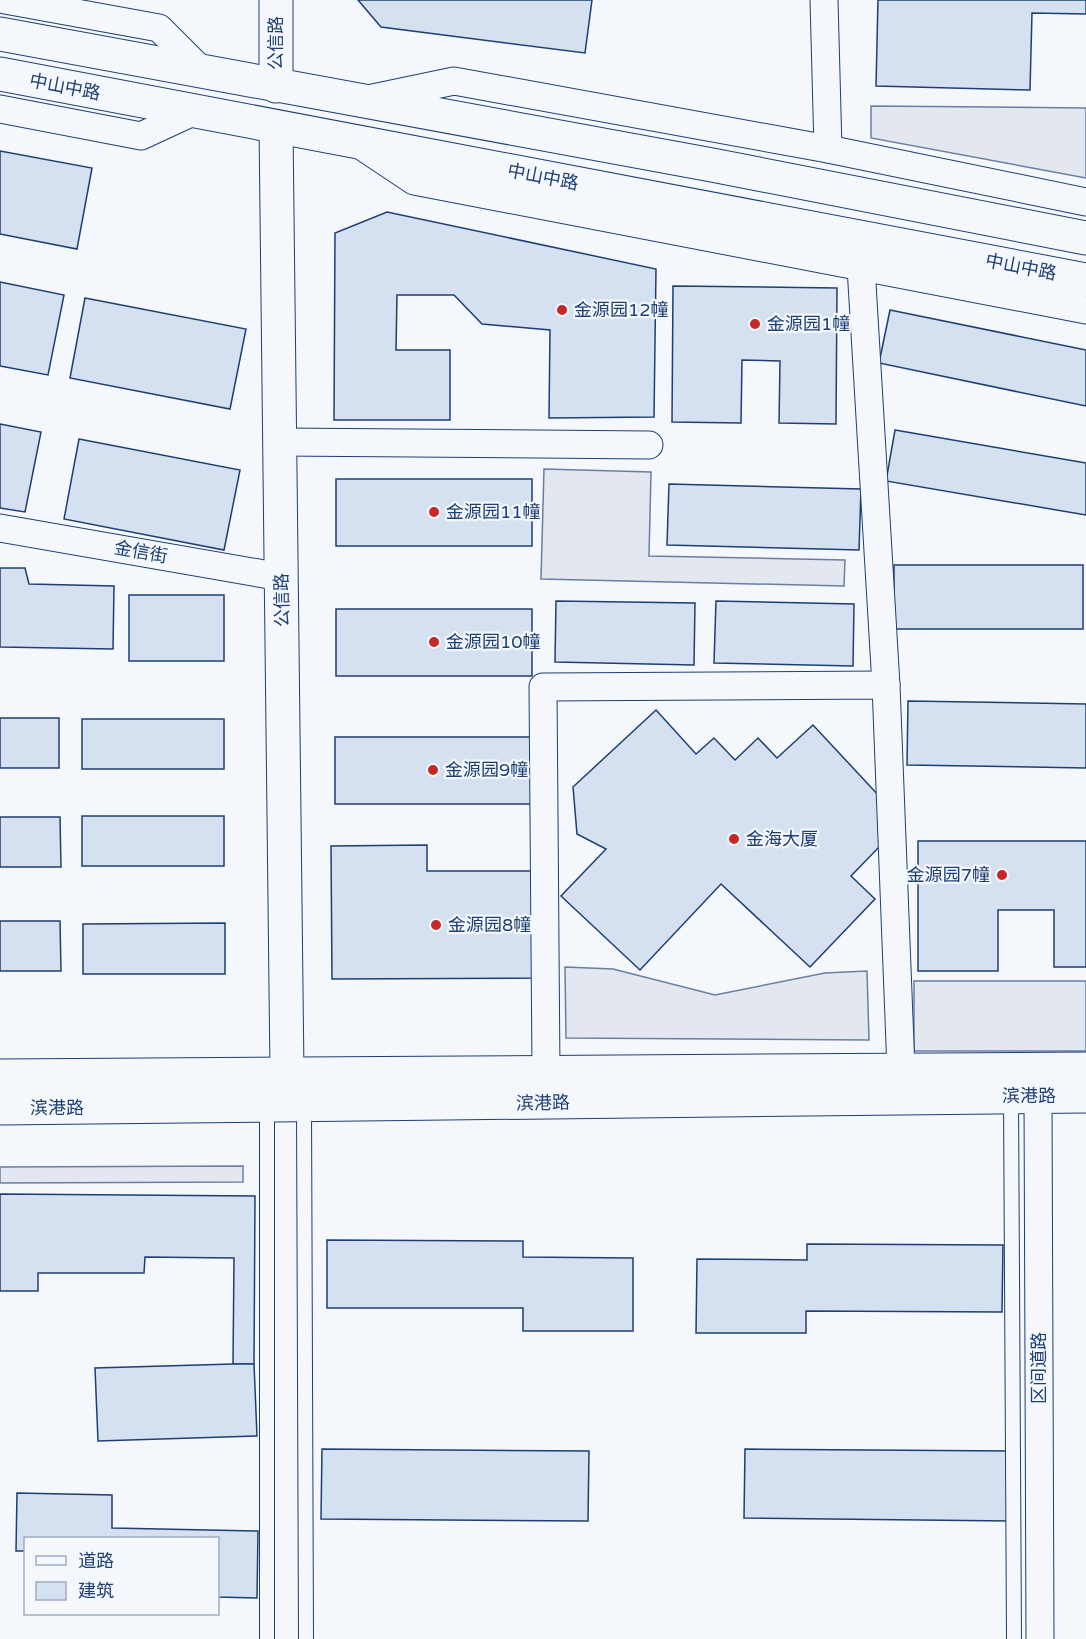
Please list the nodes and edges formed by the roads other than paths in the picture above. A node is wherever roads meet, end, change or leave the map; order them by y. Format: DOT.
graph roads {
  1 [pos="5,0"];
  2 [pos="276,0"];
  3 [pos="824,0"];
  4 [pos="0,34"];
  5 [pos="202,71"];
  6 [pos="0,74"];
  7 [pos="276,86"];
  8 [pos="361,101"];
  9 [pos="0,109"];
  10 [pos="195,111"];
  11 [pos="276,127"];
  12 [pos="759,136"];
  13 [pos="354,141"];
  14 [pos="828,149"];
  15 [pos="712,165"];
  16 [pos="1086,202"];
  17 [pos="738,214"];
  18 [pos="1079,228"];
  19 [pos="698,234"];
  20 [pos="860,252"];
  21 [pos="1086,281"];
  22 [pos="1058,304"];
  23 [pos="1086,310"];
  24 [pos="280,442"];
  25 [pos="649,445"];
  26 [pos="0,528"];
  27 [pos="281,577"];
  28 [pos="886,686"];
  29 [pos="1086,1069"];
  30 [pos="901,1070"];
  31 [pos="546,1073"];
  32 [pos="287,1074"];
  33 [pos="0,1076"];
  34 [pos="1024,1096"];
  35 [pos="1086,1096"];
  36 [pos="304,1106"];
  37 [pos="267,1107"];
  38 [pos="0,1108"];
  39 [pos="267,1639"];
  40 [pos="306,1639"];
  41 [pos="1014,1639"];
  42 [pos="1040,1639"];
  1 -- 5 [label="street"];
  2 -- 7 [label="street, 公信路"];
  3 -- 14 [label="street"];
  4 -- 5 [label="street"];
  5 -- 7 [label="street"];
  6 -- 10 [label="street, 中山中路"];
  7 -- 8 [label="street"];
  8 -- 12 [label="street"];
  8 -- 15 [label="street"];
  9 -- 10 [label="street"];
  10 -- 11 [label="street, 中山中路"];
  11 -- 13 [label="street, 中山中路"];
  11 -- 24 [label="street, 公信路"];
  12 -- 14 [label="street"];
  12 -- 15 [label="street"];
  13 -- 17 [label="street, 中山中路"];
  13 -- 19 [label="street"];
  14 -- 16 [label="street"];
  15 -- 18 [label="street"];
  17 -- 19 [label="street"];
  17 -- 20 [label="street, 中山中路"];
  19 -- 20 [label="street"];
  20 -- 21 [label="street, 中山中路"];
  20 -- 22 [label="street"];
  20 -- 28 [label="street"];
  21 -- 22 [label="street"];
  22 -- 23 [label="street"];
  24 -- 25 [label="street"];
  24 -- 27 [label="street, 公信路"];
  26 -- 27 [label="street, 金信街"];
  27 -- 32 [label="street, 公信路"];
  28 -- 30 [label="street"];
  28 -- 31 [label="street"];
  29 -- 30 [label="street, 滨港路"];
  30 -- 31 [label="street, 滨港路"];
  31 -- 32 [label="street, 滨港路"];
  32 -- 33 [label="street, 滨港路"];
  34 -- 35 [label="street, 滨港路"];
  34 -- 36 [label="street, 滨港路"];
  34 -- 41 [label="lane"];
  34 -- 42 [label="street, 区间道路"];
  36 -- 37 [label="street, 滨港路"];
  36 -- 40 [label="lane"];
  37 -- 38 [label="street, 滨港路"];
  37 -- 39 [label="lane"];
}
